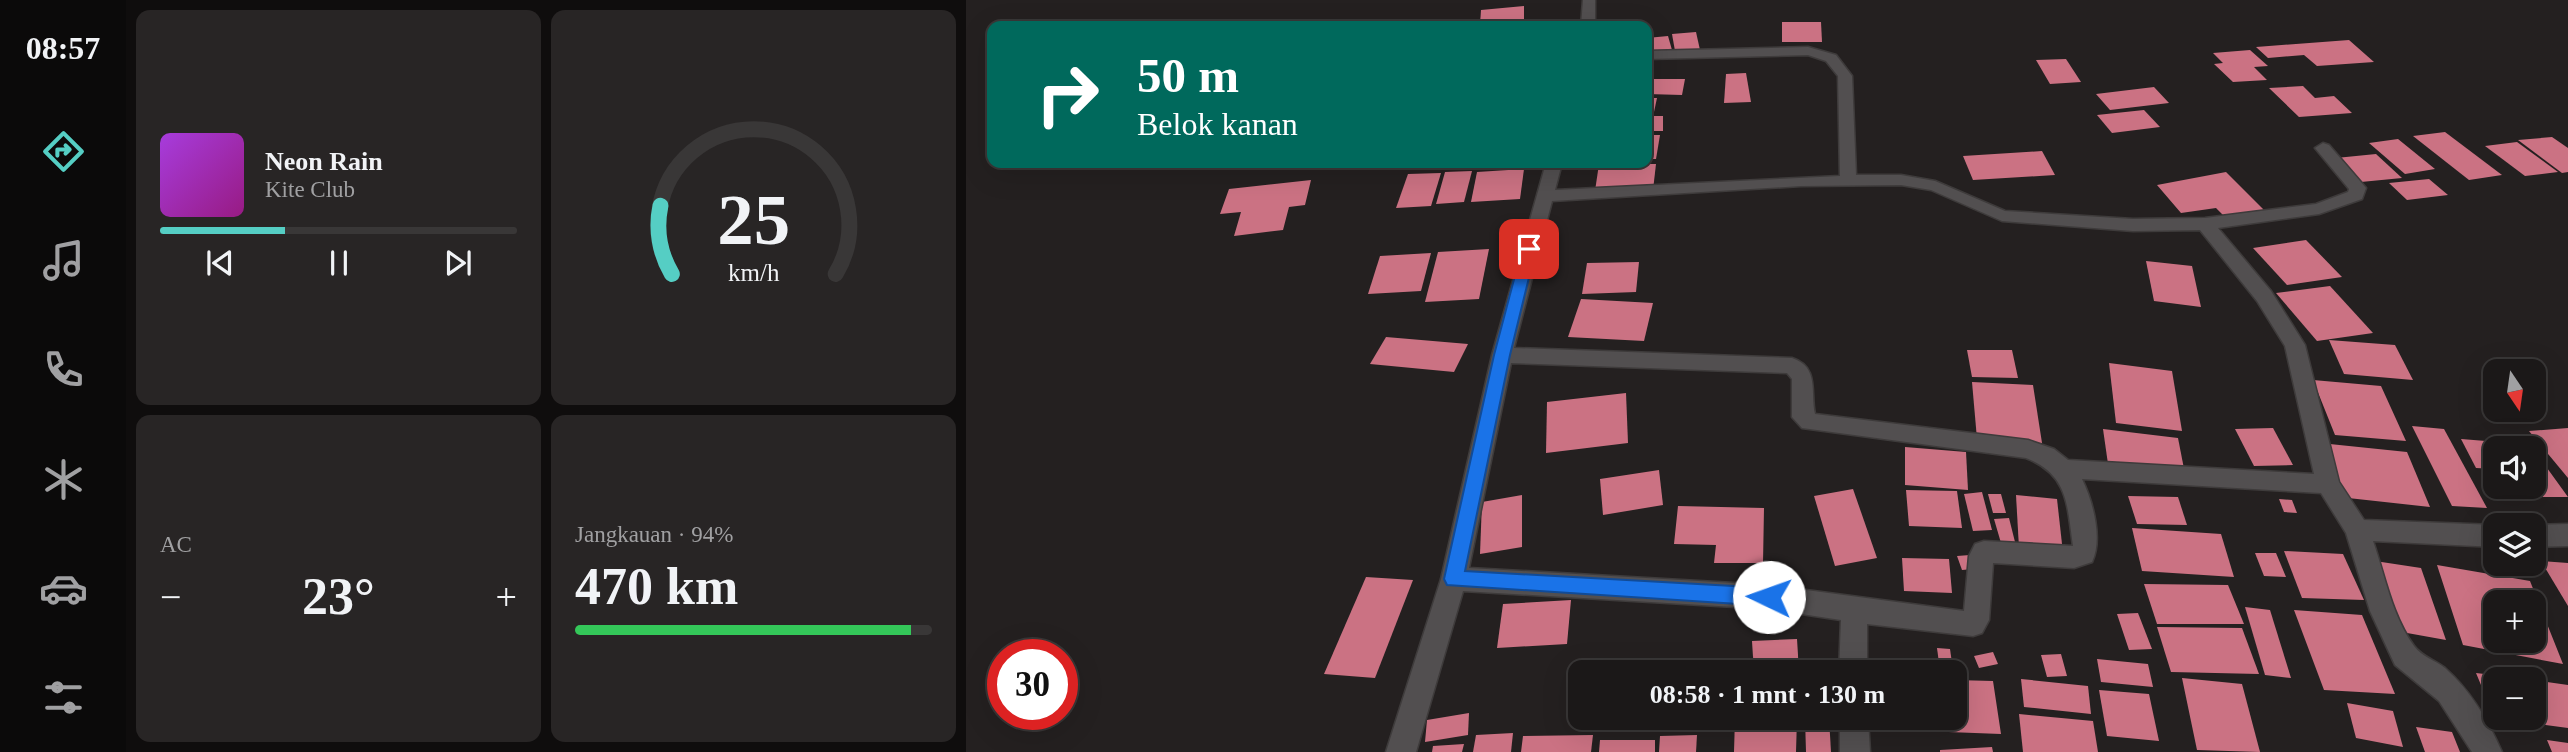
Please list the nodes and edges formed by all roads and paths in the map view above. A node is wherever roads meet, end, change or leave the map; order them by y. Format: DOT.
graph roads {
  1 [pos="1589,0"];
  2 [pos="1588,21"];
  3 [pos="1652,55"];
  4 [pos="2323,148"];
  5 [pos="1552,168"];
  6 [pos="1848,180"];
  7 [pos="1543,197"];
  8 [pos="2205,224"];
  9 [pos="1502,355"];
  10 [pos="2067,470"];
  11 [pos="2328,484"];
  12 [pos="2357,530"];
  13 [pos="2483,535"];
  14 [pos="2568,535"];
  15 [pos="2546,536"];
  16 [pos="1454,579"];
  17 [pos="1854,610"];
  18 [pos="1853,660"];
  19 [pos="1854,730"];
  20 [pos="1401,752"];
  21 [pos="1855,752"];
  22 [pos="2487,752"];
  1 -- 2 [label="street"];
  3 -- 6 [label="street"];
  4 -- 8 [label="street"];
  5 -- 7 [label="street"];
  6 -- 7 [label="street"];
  6 -- 8 [label="street"];
  7 -- 9 [label="street"];
  8 -- 11 [label="street"];
  9 -- 10 [label="street"];
  9 -- 16 [label="street"];
  10 -- 11 [label="street"];
  10 -- 17 [label="street"];
  11 -- 12 [label="street"];
  12 -- 13 [label="street"];
  12 -- 22 [label="street"];
  14 -- 15 [label="street"];
  16 -- 17 [label="street"];
  16 -- 20 [label="street"];
  17 -- 18 [label="street"];
  19 -- 21 [label="street"];
}
